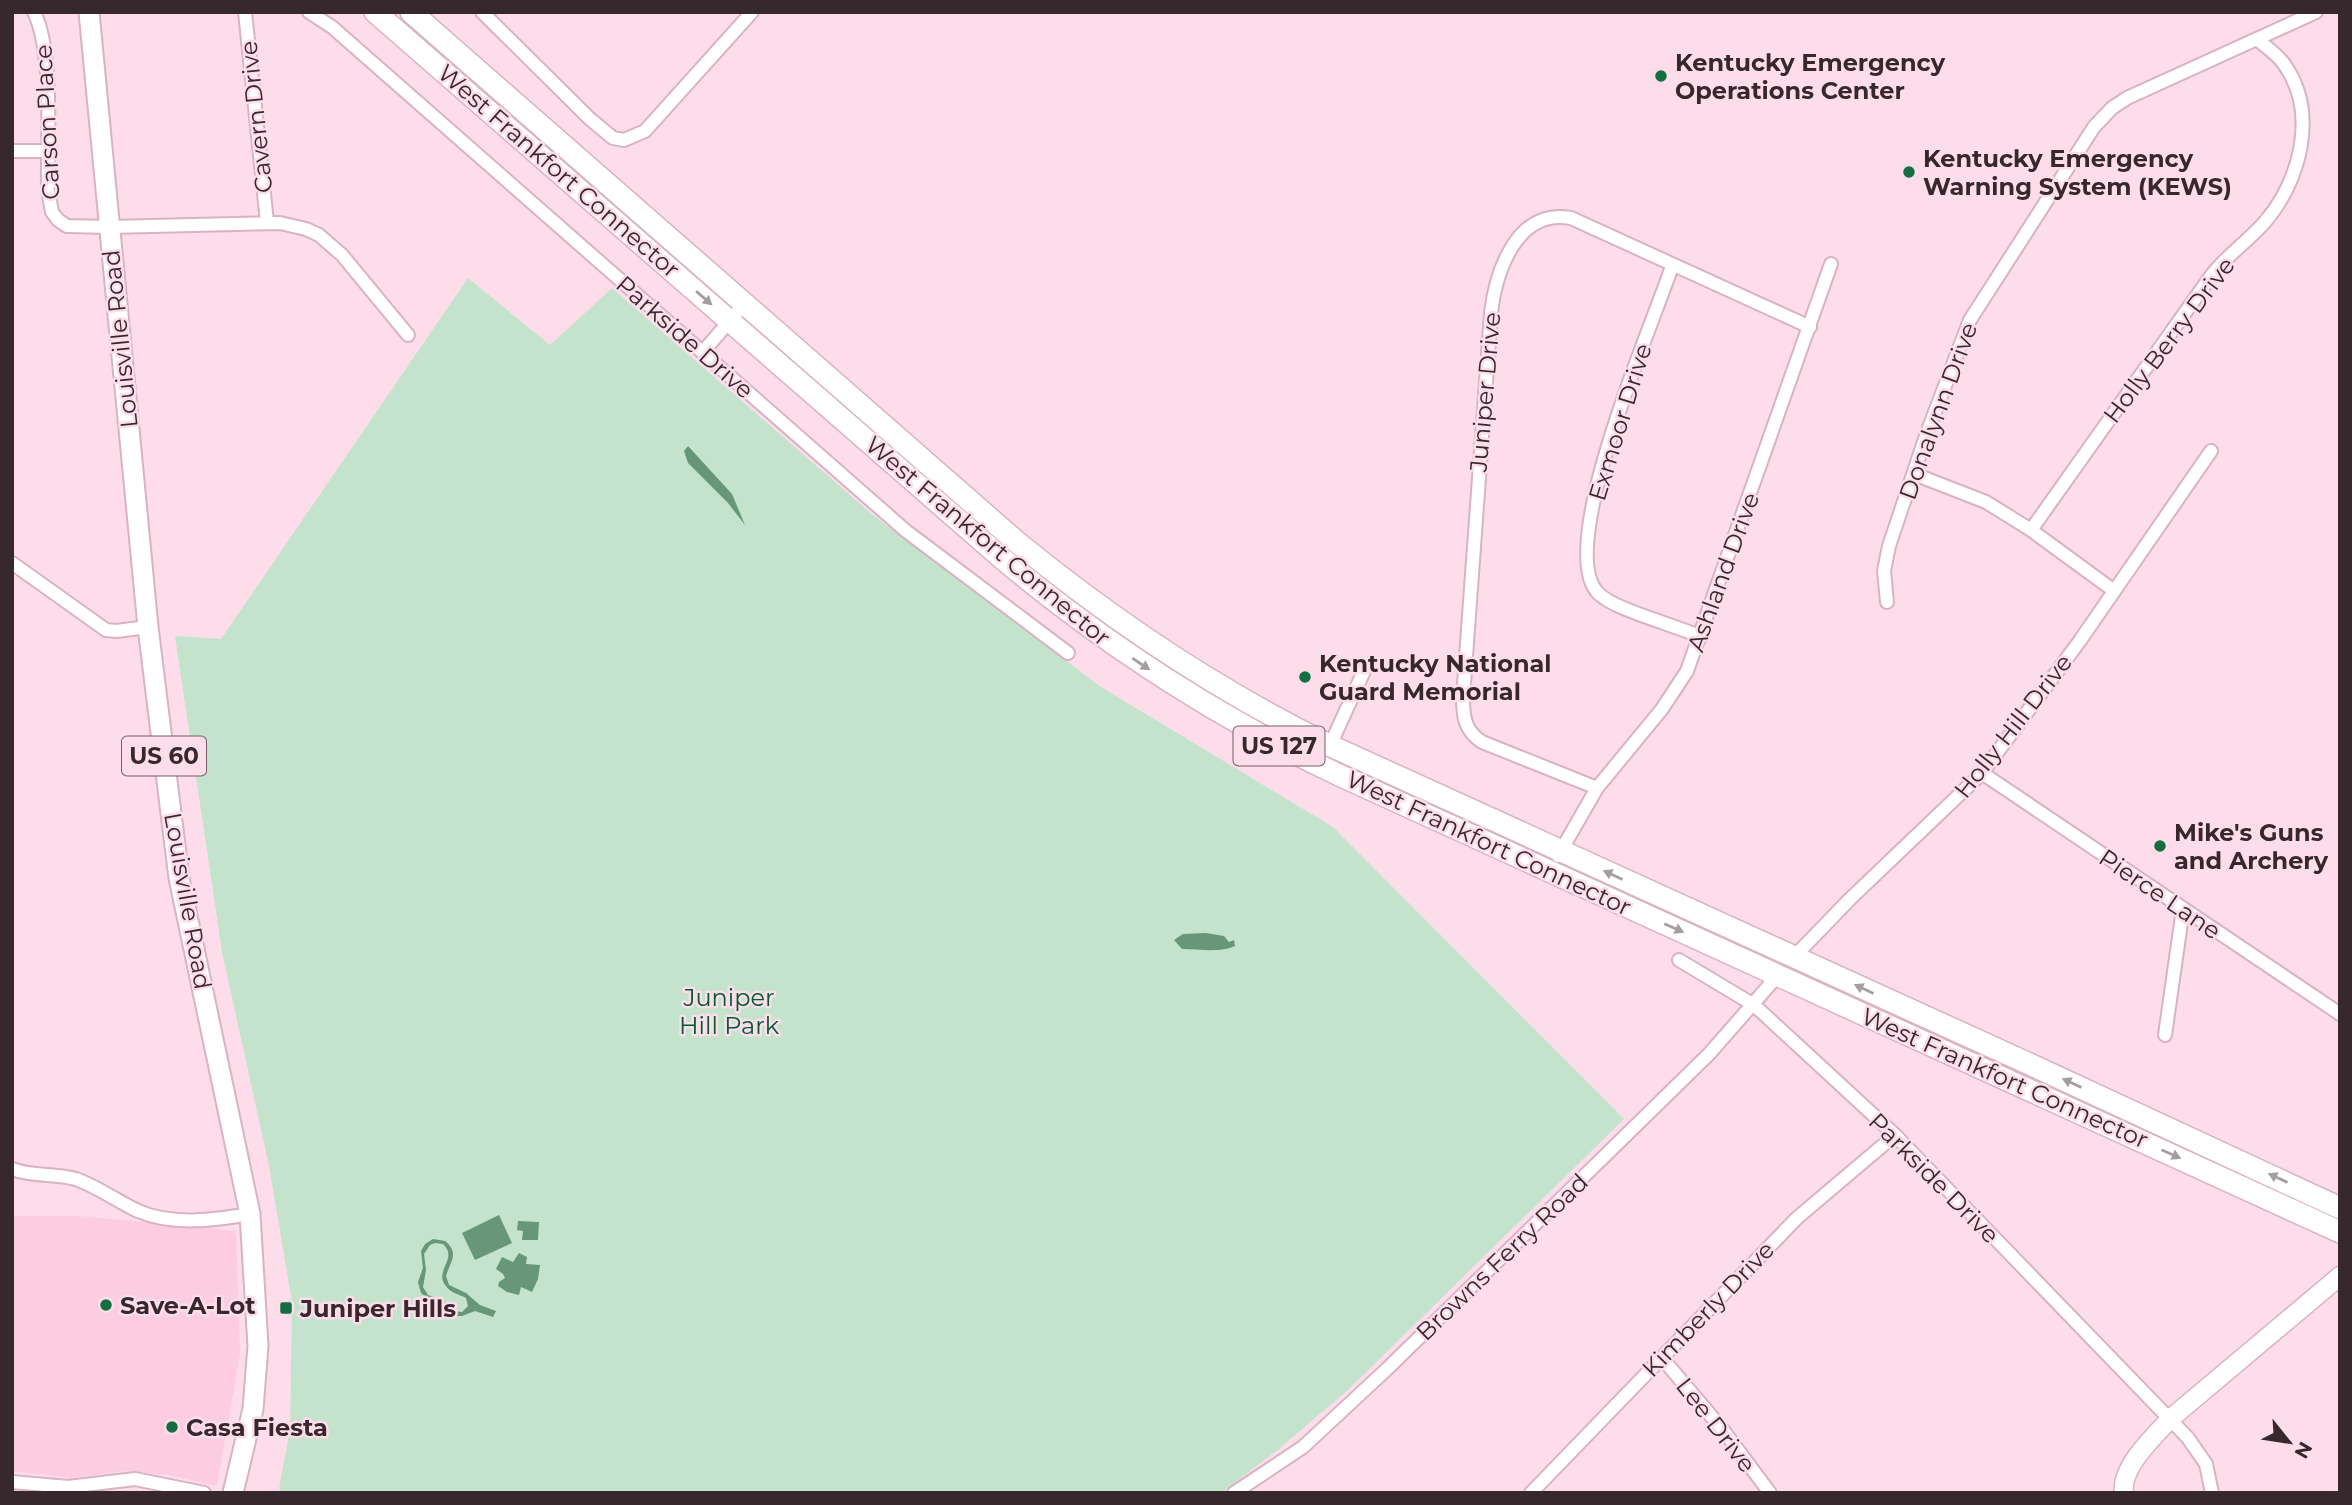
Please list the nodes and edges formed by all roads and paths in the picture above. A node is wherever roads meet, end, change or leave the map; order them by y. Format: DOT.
graph roads {
  1 [pos="34,12"];
  2 [pos="89,12"];
  3 [pos="245,12"];
  4 [pos="309,12"];
  5 [pos="375,12"];
  6 [pos="411,12"];
  7 [pos="482,12"];
  8 [pos="752,12"];
  9 [pos="2316,12"];
  10 [pos="2257,39"];
  11 [pos="12,151"];
  12 [pos="47,151"];
  13 [pos="267,222"];
  14 [pos="109,227"];
  15 [pos="1830,264"];
  16 [pos="1672,266"];
  17 [pos="744,304"];
  18 [pos="730,321"];
  19 [pos="1810,327"];
  20 [pos="408,335"];
  21 [pos="703,352"];
  22 [pos="2211,451"];
  23 [pos="1914,474"];
  24 [pos="2031,530"];
  25 [pos="12,563"];
  26 [pos="2113,590"];
  27 [pos="1887,602"];
  28 [pos="148,627"];
  29 [pos="1701,637"];
  30 [pos="1068,653"];
  31 [pos="1364,671"];
  32 [pos="1331,746"];
  33 [pos="1320,766"];
  34 [pos="1982,773"];
  35 [pos="1597,788"];
  36 [pos="1561,851"];
  37 [pos="1551,872"];
  38 [pos="2183,909"];
  39 [pos="1794,957"];
  40 [pos="1679,960"];
  41 [pos="1778,975"];
  42 [pos="1754,1005"];
  43 [pos="2340,1014"];
  44 [pos="2165,1035"];
  45 [pos="1895,1135"];
  46 [pos="12,1169"];
  47 [pos="2340,1208"];
  48 [pos="250,1213"];
  49 [pos="2340,1232"];
  50 [pos="2340,1276"];
  51 [pos="1662,1358"];
  52 [pos="2170,1419"];
  53 [pos="12,1482"];
  54 [pos="204,1493"];
  55 [pos="233,1493"];
  56 [pos="1234,1493"];
  57 [pos="1531,1493"];
  58 [pos="1770,1493"];
  59 [pos="2124,1493"];
  60 [pos="2213,1493"];
  1 -- 12 [label="street, Carson Place"];
  2 -- 14 [label="main road, Louisville Road / US 60"];
  3 -- 13 [label="street, Cavern Drive"];
  4 -- 21 [label="street, Parkside Drive"];
  5 -- 18 [label="highway, West Frankfort Connector / US 127, one-way"];
  6 -- 17 [label="highway, West Frankfort Connector / US 127"];
  7 -- 8 [label="street"];
  9 -- 10 [label="street, Donalynn Drive"];
  10 -- 23 [label="street, Donalynn Drive"];
  10 -- 24 [label="street, Holly Berry Drive"];
  11 -- 12 [label="street"];
  12 -- 14 [label="street, Carson Place"];
  13 -- 14 [label="street"];
  13 -- 20 [label="street"];
  14 -- 28 [label="main road, Louisville Road / US 60"];
  15 -- 19 [label="street, Ashland Drive"];
  16 -- 19 [label="street, Juniper Drive"];
  16 -- 29 [label="street, Exmoor Drive"];
  16 -- 35 [label="street, Juniper Drive"];
  17 -- 18 [label="street"];
  17 -- 32 [label="highway, West Frankfort Connector / US 127"];
  18 -- 21 [label="street"];
  18 -- 33 [label="highway, West Frankfort Connector / US 127, one-way"];
  19 -- 29 [label="street, Ashland Drive"];
  21 -- 30 [label="street, Parkside Drive"];
  22 -- 26 [label="street, Holly Hill Drive"];
  23 -- 24 [label="street"];
  23 -- 27 [label="street, Donalynn Drive"];
  24 -- 26 [label="street"];
  25 -- 28 [label="street"];
  26 -- 34 [label="street, Holly Hill Drive"];
  28 -- 48 [label="main road, Louisville Road / US 60"];
  29 -- 35 [label="street, Ashland Drive"];
  31 -- 32 [label="street"];
  32 -- 33 [label="street"];
  32 -- 36 [label="highway, West Frankfort Connector / US 127"];
  33 -- 37 [label="highway, West Frankfort Connector / US 127"];
  34 -- 38 [label="street, Pierce Lane"];
  34 -- 39 [label="street, Holly Hill Drive"];
  35 -- 36 [label="street, Ashland Drive"];
  36 -- 37 [label="street, Ashland Drive"];
  39 -- 36 [label="highway, West Frankfort Connector / US 127, one-way"];
  37 -- 41 [label="highway, West Frankfort Connector / US 127, one-way"];
  38 -- 43 [label="street, Pierce Lane"];
  38 -- 44 [label="street"];
  39 -- 41 [label="street, Holly Hill Drive"];
  47 -- 39 [label="highway, West Frankfort Connector / US 127, one-way"];
  40 -- 42 [label="street, Parkside Drive"];
  41 -- 42 [label="street, Holly Hill Drive"];
  41 -- 49 [label="highway, West Frankfort Connector / US 127, one-way"];
  42 -- 45 [label="street, Parkside Drive"];
  42 -- 56 [label="street, Browns Ferry Road"];
  45 -- 51 [label="street, Kimberly Drive"];
  45 -- 52 [label="street, Parkside Drive"];
  46 -- 48 [label="street"];
  48 -- 55 [label="main road, Louisville Road / US 60"];
  50 -- 52 [label="main road"];
  51 -- 57 [label="street, Kimberly Drive"];
  51 -- 58 [label="street, Lee Drive"];
  52 -- 59 [label="main road"];
  52 -- 60 [label="street, Parkside Drive"];
  53 -- 54 [label="street"];
}
